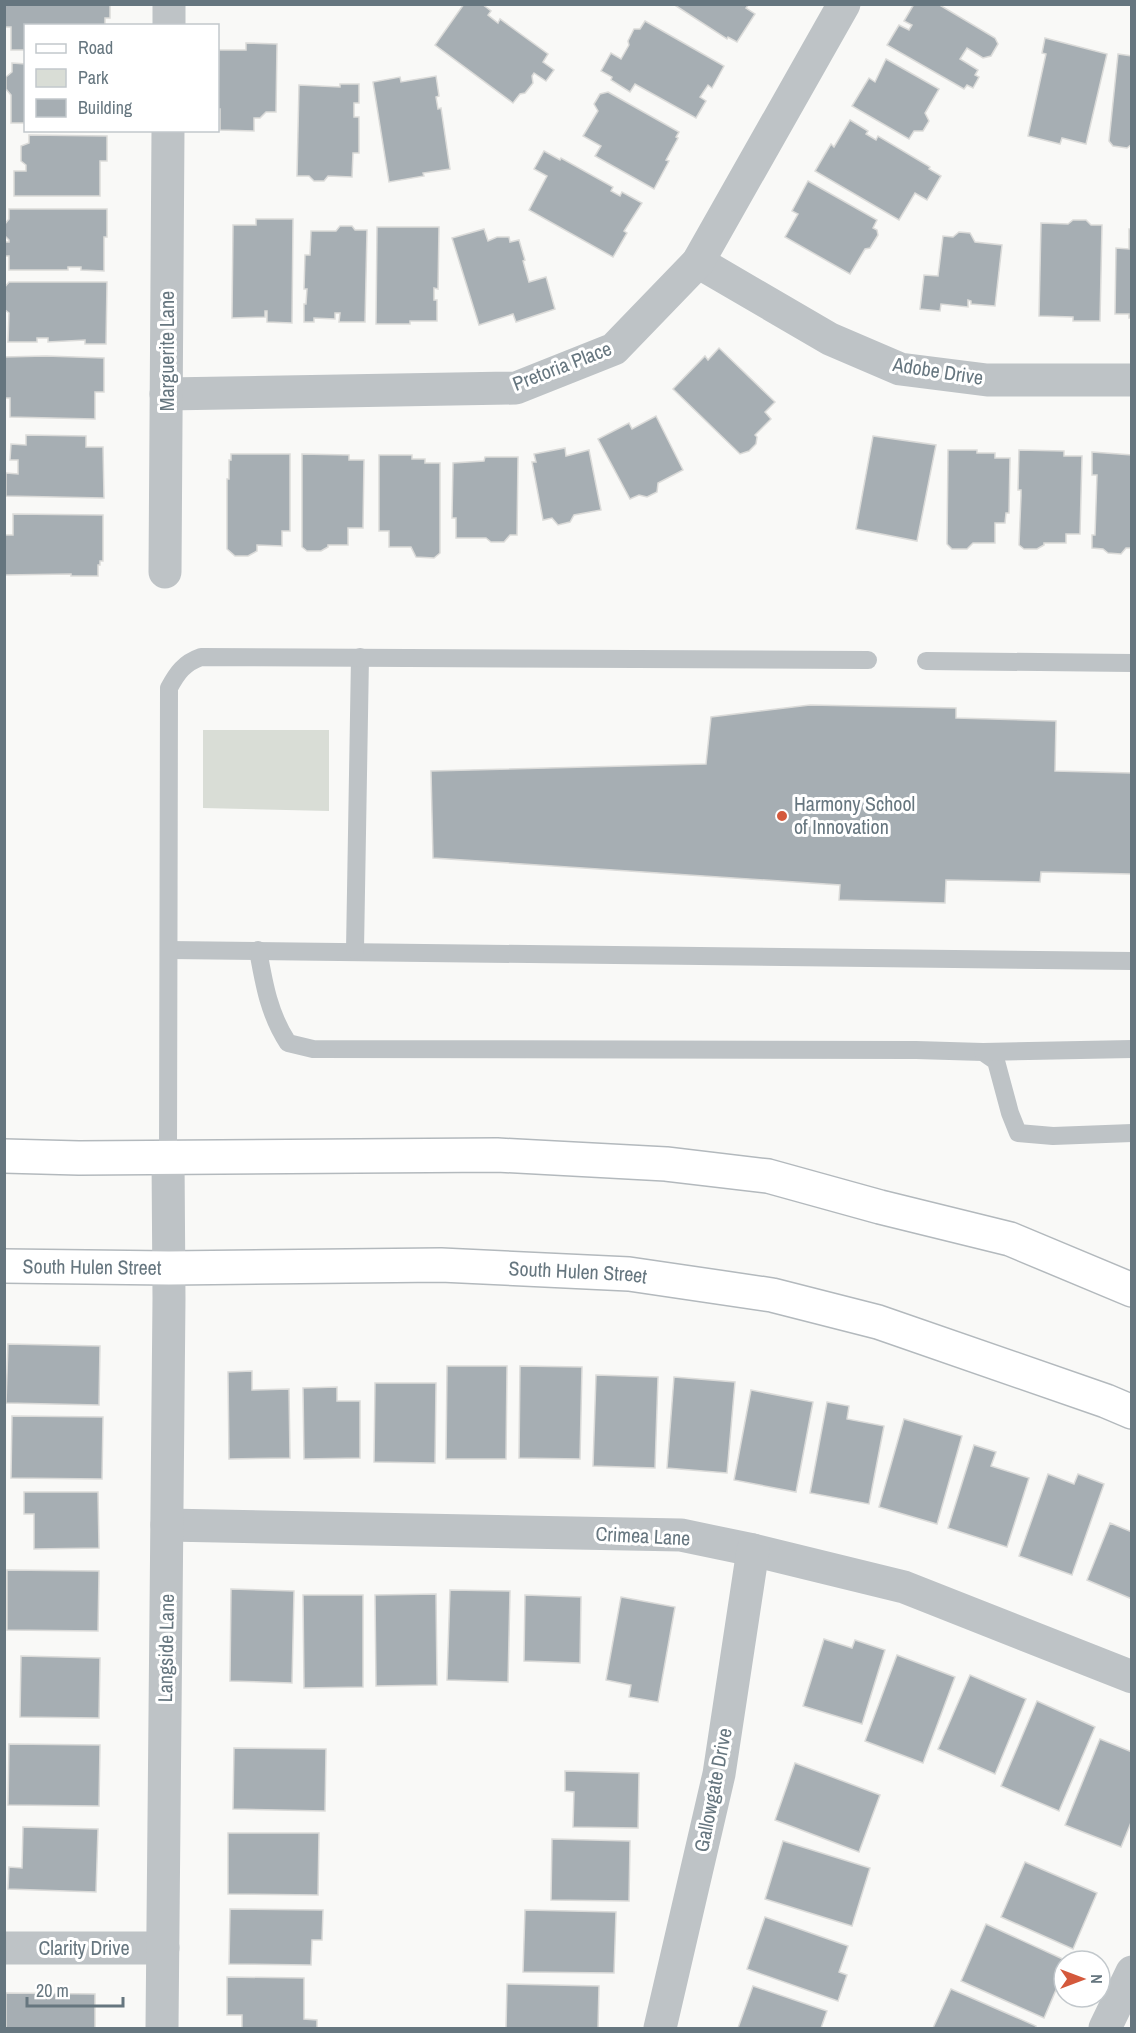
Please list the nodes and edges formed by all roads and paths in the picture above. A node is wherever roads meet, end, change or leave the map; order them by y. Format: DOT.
graph roads {
  1 [pos="169,4"];
  2 [pos="844,4"];
  3 [pos="169,24"];
  4 [pos="168,132"];
  5 [pos="698,262"];
  6 [pos="1131,380"];
  7 [pos="166,394"];
  8 [pos="165,572"];
  9 [pos="360,657"];
  10 [pos="868,660"];
  11 [pos="926,661"];
  12 [pos="1131,663"];
  13 [pos="169,950"];
  14 [pos="258,951"];
  15 [pos="355,951"];
  16 [pos="1131,961"];
  17 [pos="1131,1050"];
  18 [pos="983,1052"];
  19 [pos="1131,1133"];
  20 [pos="4,1156"];
  21 [pos="168,1157"];
  22 [pos="4,1266"];
  23 [pos="170,1268"];
  24 [pos="1131,1290"];
  25 [pos="1131,1412"];
  26 [pos="167,1525"];
  27 [pos="753,1550"];
  28 [pos="1131,1677"];
  29 [pos="4,1948"];
  30 [pos="163,1948"];
  31 [pos="1131,1972"];
  32 [pos="162,2028"];
  33 [pos="660,2028"];
  34 [pos="1105,2028"];
  1 -- 3 [label="street"];
  2 -- 5 [label="street, Pretoria Place"];
  4 -- 7 [label="street, Marguerite Lane"];
  5 -- 6 [label="street, Adobe Drive"];
  5 -- 7 [label="street, Pretoria Place"];
  7 -- 8 [label="street, Marguerite Lane"];
  9 -- 10 [label="lane"];
  9 -- 13 [label="lane"];
  9 -- 15 [label="lane"];
  11 -- 12 [label="lane"];
  13 -- 14 [label="lane"];
  13 -- 21 [label="lane"];
  14 -- 15 [label="lane"];
  14 -- 18 [label="lane"];
  15 -- 16 [label="lane"];
  17 -- 18 [label="lane"];
  18 -- 19 [label="lane"];
  20 -- 21 [label="main road"];
  21 -- 23 [label="street, Langside Lane"];
  21 -- 24 [label="main road"];
  22 -- 23 [label="main road, South Hulen Street"];
  23 -- 25 [label="main road, South Hulen Street"];
  23 -- 26 [label="street, Langside Lane"];
  26 -- 27 [label="street, Crimea Lane"];
  26 -- 30 [label="street, Langside Lane"];
  27 -- 28 [label="street, Crimea Lane"];
  27 -- 33 [label="street, Gallowgate Drive"];
  29 -- 30 [label="street, Clarity Drive"];
  30 -- 32 [label="street, Langside Lane"];
  31 -- 34 [label="street"];
}
